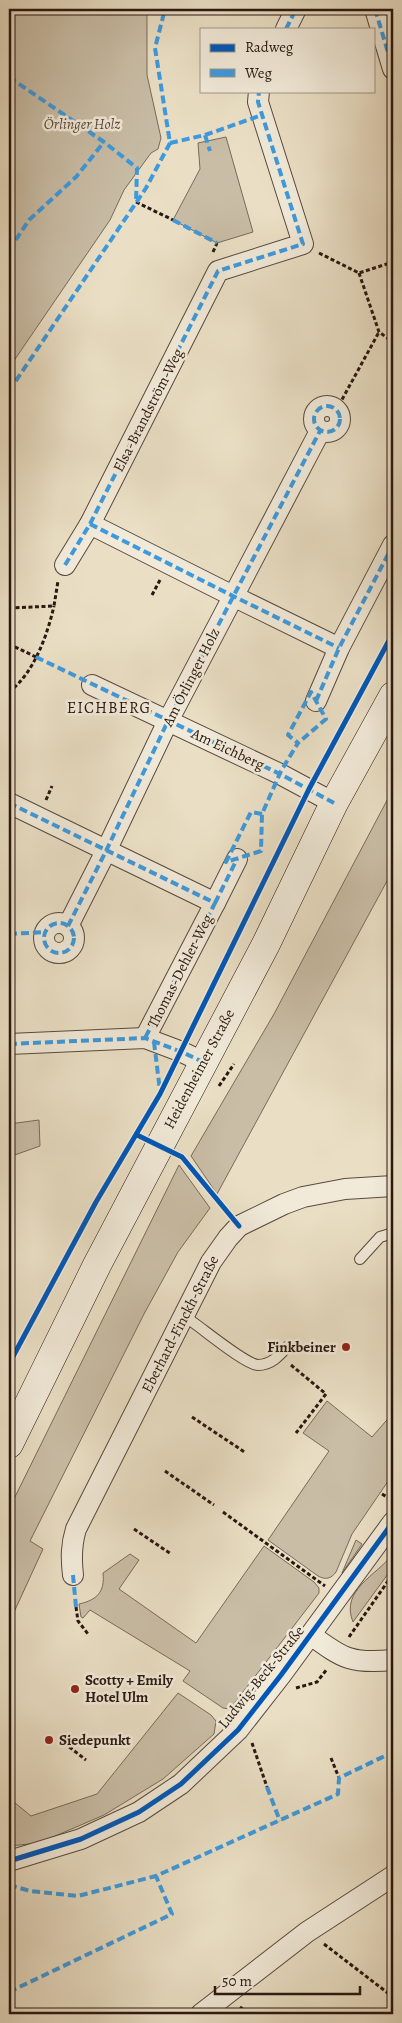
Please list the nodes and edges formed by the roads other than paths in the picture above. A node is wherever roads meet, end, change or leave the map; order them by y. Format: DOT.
graph roads {
  1 [pos="296,9"];
  2 [pos="374,9"];
  3 [pos="286,28"];
  4 [pos="393,68"];
  5 [pos="259,92"];
  6 [pos="333,408"];
  7 [pos="90,524"];
  8 [pos="393,545"];
  9 [pos="65,565"];
  10 [pos="233,596"];
  11 [pos="339,648"];
  12 [pos="92,685"];
  13 [pos="393,696"];
  14 [pos="316,701"];
  15 [pos="168,720"];
  16 [pos="9,802"];
  17 [pos="334,803"];
  18 [pos="106,851"];
  19 [pos="237,859"];
  20 [pos="215,904"];
  21 [pos="68,926"];
  22 [pos="145,1038"];
  23 [pos="9,1044"];
  24 [pos="203,1062"];
  25 [pos="393,1185"];
  26 [pos="393,1195"];
  27 [pos="393,1233"];
  28 [pos="360,1259"];
  29 [pos="184,1316"];
  30 [pos="287,1348"];
  31 [pos="9,1444"];
  32 [pos="391,1531"];
  33 [pos="74,1574"];
  34 [pos="311,1635"];
  35 [pos="393,1660"];
  36 [pos="9,1861"];
  37 [pos="393,1876"];
  38 [pos="201,2014"];
  1 -- 3 [label="street"];
  2 -- 4 [label="street"];
  5 -- 7 [label="street, Elsa-Brandström-Weg"];
  6 -- 10 [label="street, Am Örlinger Holz"];
  7 -- 9 [label="street"];
  7 -- 10 [label="street"];
  8 -- 11 [label="street"];
  10 -- 11 [label="street"];
  10 -- 15 [label="street, Am Örlinger Holz"];
  11 -- 14 [label="street"];
  12 -- 15 [label="street, Am Eichberg"];
  13 -- 17 [label="main road, Heidenheimer Straße"];
  15 -- 17 [label="street, Am Eichberg"];
  15 -- 18 [label="street, Am Örlinger Holz"];
  16 -- 18 [label="street, Thomas-Dehler-Weg"];
  17 -- 24 [label="main road, Heidenheimer Straße"];
  18 -- 20 [label="street, Thomas-Dehler-Weg"];
  18 -- 21 [label="street, Am Örlinger Holz"];
  19 -- 20 [label="street, Thomas-Dehler-Weg"];
  20 -- 22 [label="street, Thomas-Dehler-Weg"];
  22 -- 23 [label="street, Thomas-Dehler-Weg"];
  22 -- 24 [label="street, Thomas-Dehler-Weg"];
  24 -- 31 [label="main road, Heidenheimer Straße"];
  25 -- 26 [label="street, Eberhard-Finckh-Straße"];
  25 -- 29 [label="street, Eberhard-Finckh-Straße"];
  27 -- 28 [label="lane"];
  29 -- 30 [label="lane"];
  29 -- 33 [label="street, Eberhard-Finckh-Straße"];
  32 -- 34 [label="street, Ludwig-Beck-Straße"];
  34 -- 35 [label="street"];
  34 -- 36 [label="street, Ludwig-Beck-Straße"];
  37 -- 38 [label="street"];
}
